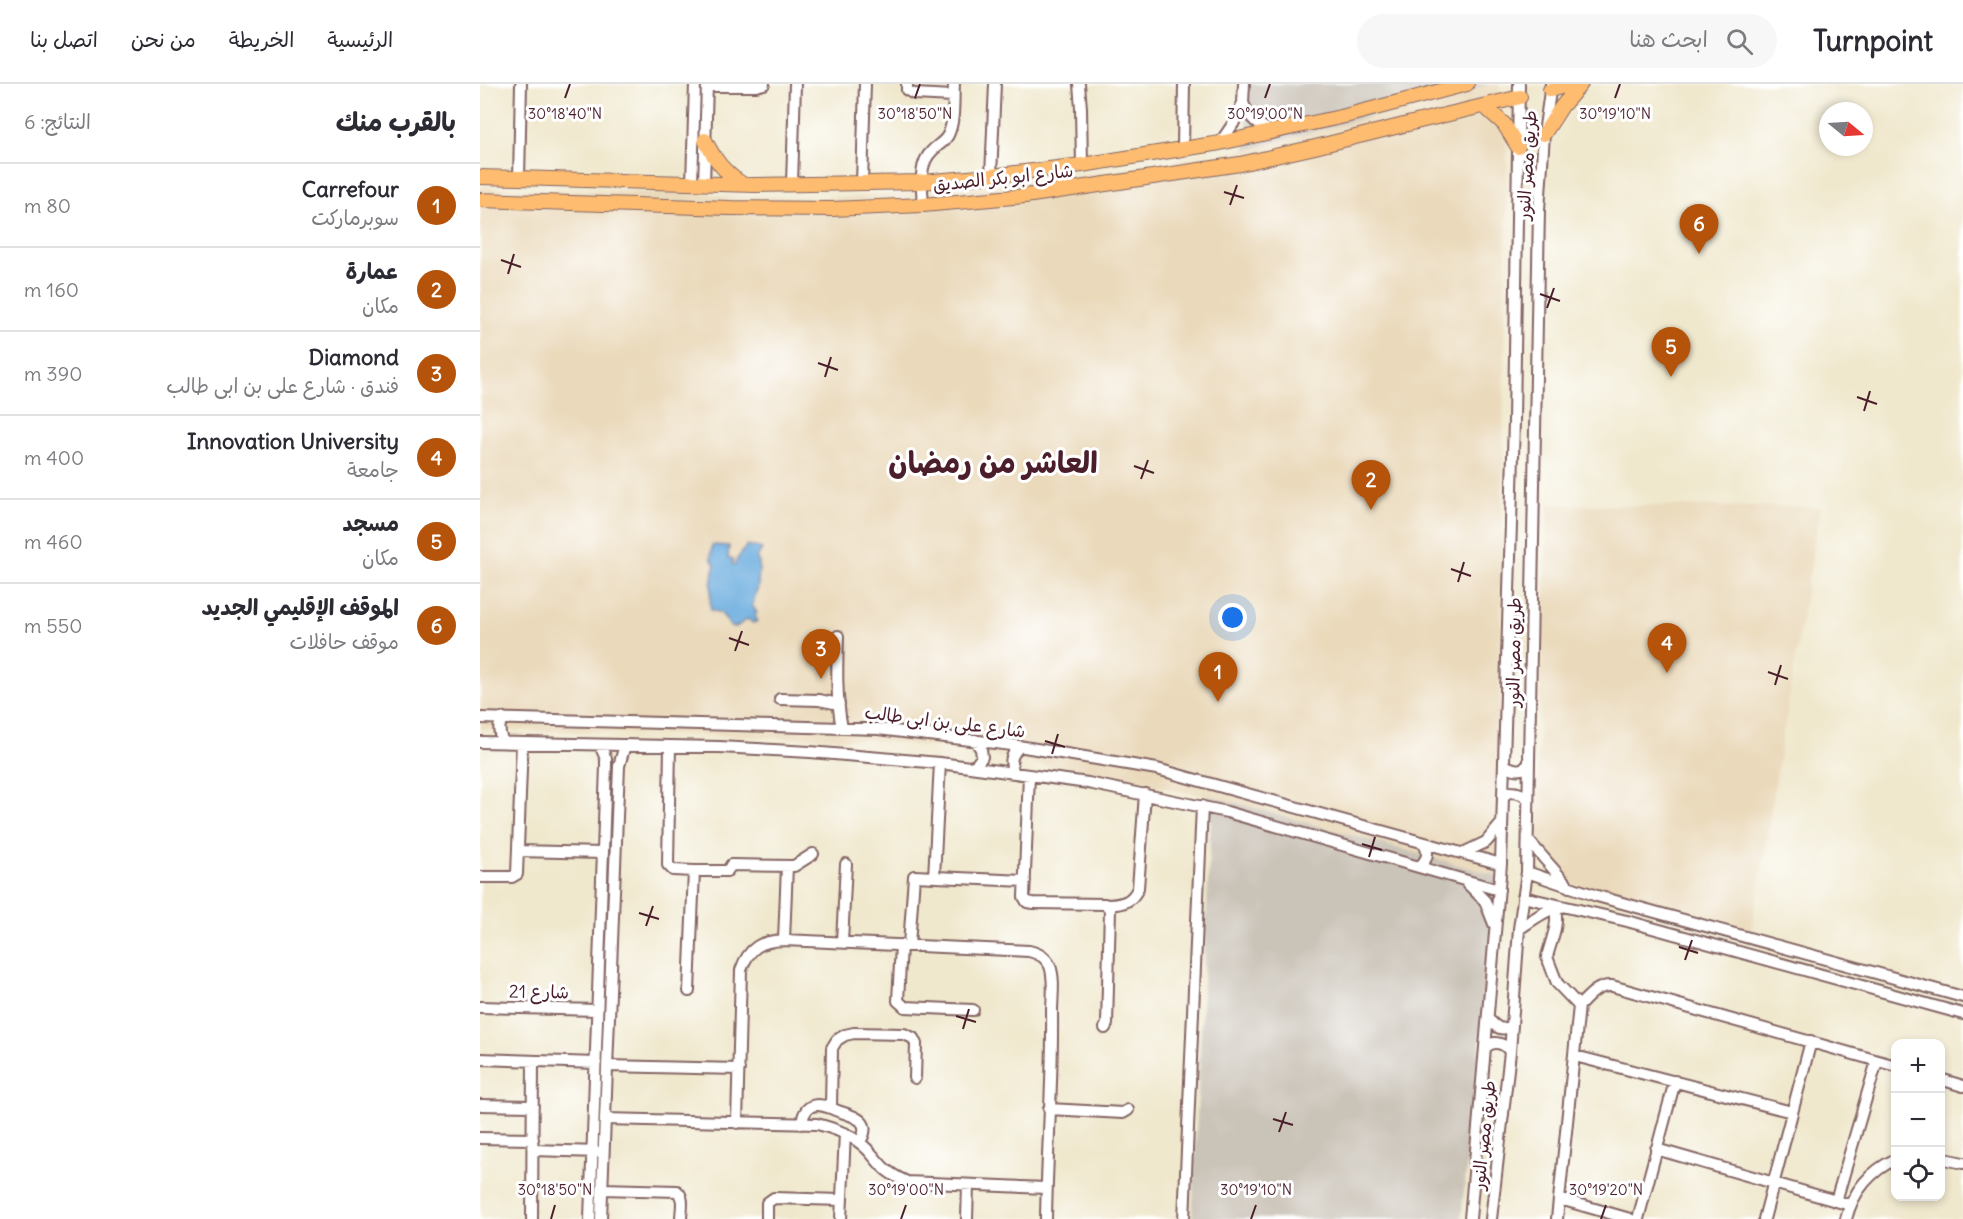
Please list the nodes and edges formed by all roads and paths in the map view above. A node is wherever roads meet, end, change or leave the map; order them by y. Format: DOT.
graph roads {
  1 [pos="521,84"];
  2 [pos="695,84"];
  3 [pos="795,84"];
  4 [pos="865,84"];
  5 [pos="907,84"];
  6 [pos="995,84"];
  7 [pos="1079,84"];
  8 [pos="1184,84"];
  9 [pos="1244,84"];
  10 [pos="1467,84"];
  11 [pos="1572,84"];
  12 [pos="1581,84"];
  13 [pos="707,85"];
  14 [pos="762,85"];
  15 [pos="1550,87"];
  16 [pos="954,90"];
  17 [pos="1520,91"];
  18 [pos="1417,98"];
  19 [pos="1244,103"];
  20 [pos="1484,106"];
  21 [pos="1424,120"];
  22 [pos="1275,132"];
  23 [pos="1544,134"];
  24 [pos="705,140"];
  25 [pos="1220,143"];
  26 [pos="1518,147"];
  27 [pos="1183,148"];
  28 [pos="693,165"];
  29 [pos="705,165"];
  30 [pos="1082,165"];
  31 [pos="992,176"];
  32 [pos="480,177"];
  33 [pos="519,178"];
  34 [pos="922,182"];
  35 [pos="698,183"];
  36 [pos="741,183"];
  37 [pos="862,183"];
  38 [pos="792,184"];
  39 [pos="480,200"];
  40 [pos="922,205"];
  41 [pos="838,636"];
  42 [pos="780,699"];
  43 [pos="839,705"];
  44 [pos="480,718"];
  45 [pos="503,718"];
  46 [pos="842,728"];
  47 [pos="975,740"];
  48 [pos="480,742"];
  49 [pos="503,742"];
  50 [pos="522,743"];
  51 [pos="600,745"];
  52 [pos="625,745"];
  53 [pos="670,746"];
  54 [pos="1019,747"];
  55 [pos="940,763"];
  56 [pos="1504,764"];
  57 [pos="1528,765"];
  58 [pos="970,767"];
  59 [pos="1014,773"];
  60 [pos="1029,776"];
  61 [pos="1145,794"];
  62 [pos="1503,796"];
  63 [pos="1528,800"];
  64 [pos="1202,806"];
  65 [pos="1502,823"];
  66 [pos="1528,840"];
  67 [pos="1424,843"];
  68 [pos="518,851"];
  69 [pos="603,853"];
  70 [pos="813,854"];
  71 [pos="1463,854"];
  72 [pos="846,864"];
  73 [pos="1501,864"];
  74 [pos="787,866"];
  75 [pos="1420,866"];
  76 [pos="694,871"];
  77 [pos="1527,872"];
  78 [pos="480,877"];
  79 [pos="934,877"];
  80 [pos="1464,880"];
  81 [pos="1024,881"];
  82 [pos="1569,887"];
  83 [pos="1499,890"];
  84 [pos="1597,896"];
  85 [pos="1523,897"];
  86 [pos="1108,905"];
  87 [pos="1560,907"];
  88 [pos="1593,912"];
  89 [pos="1496,928"];
  90 [pos="1519,929"];
  91 [pos="784,940"];
  92 [pos="842,942"];
  93 [pos="905,945"];
  94 [pos="689,991"];
  95 [pos="1963,997"];
  96 [pos="1579,1006"];
  97 [pos="480,1007"];
  98 [pos="597,1010"];
  99 [pos="973,1010"];
  100 [pos="1963,1014"];
  101 [pos="1488,1019"];
  102 [pos="1512,1026"];
  103 [pos="1105,1028"];
  104 [pos="1811,1041"];
  105 [pos="1486,1047"];
  106 [pos="1510,1052"];
  107 [pos="1575,1056"];
  108 [pos="480,1059"];
  109 [pos="533,1061"];
  110 [pos="1877,1061"];
  111 [pos="596,1062"];
  112 [pos="607,1064"];
  113 [pos="1891,1065"];
  114 [pos="739,1069"];
  115 [pos="915,1078"];
  116 [pos="1945,1080"];
  117 [pos="1675,1081"];
  118 [pos="1963,1086"];
  119 [pos="480,1105"];
  120 [pos="533,1106"];
  121 [pos="831,1108"];
  122 [pos="1049,1109"];
  123 [pos="1128,1110"];
  124 [pos="1792,1112"];
  125 [pos="605,1119"];
  126 [pos="737,1122"];
  127 [pos="802,1124"];
  128 [pos="845,1133"];
  129 [pos="480,1138"];
  130 [pos="860,1142"];
  131 [pos="533,1145"];
  132 [pos="1656,1149"];
  133 [pos="598,1152"];
  134 [pos="1945,1159"];
  135 [pos="1891,1163"];
  136 [pos="1963,1163"];
  137 [pos="1774,1183"];
  138 [pos="968,1185"];
  139 [pos="1046,1188"];
  140 [pos="602,1189"];
  141 [pos="1560,1199"];
  142 [pos="841,1200"];
  143 [pos="1836,1201"];
  144 [pos="1850,1205"];
  145 [pos="532,1219"];
  146 [pos="590,1219"];
  147 [pos="601,1219"];
  148 [pos="681,1219"];
  149 [pos="767,1219"];
  150 [pos="841,1219"];
  151 [pos="968,1219"];
  152 [pos="1046,1219"];
  153 [pos="1184,1219"];
  154 [pos="1470,1219"];
  155 [pos="1491,1219"];
  156 [pos="1557,1219"];
  157 [pos="1630,1219"];
  158 [pos="1638,1219"];
  159 [pos="1764,1219"];
  160 [pos="1846,1219"];
  1 -- 33 [label="street"];
  2 -- 28 [label="street"];
  3 -- 38 [label="street"];
  4 -- 37 [label="street"];
  5 -- 16 [label="street"];
  6 -- 31 [label="street"];
  7 -- 30 [label="street"];
  8 -- 27 [label="street"];
  9 -- 19 [label="street"];
  10 -- 18 [label="main road, شارع ابو بكر الصديق"];
  11 -- 15 [label="main road"];
  12 -- 23 [label="main road"];
  13 -- 14 [label="street"];
  13 -- 24 [label="street"];
  15 -- 23 [label="street, طريق مصر النور"];
  16 -- 34 [label="street"];
  17 -- 20 [label="main road, شارع ابو بكر الصديق"];
  17 -- 26 [label="street, طريق مصر النور"];
  18 -- 21 [label="main road"];
  18 -- 22 [label="main road, شارع ابو بكر الصديق"];
  19 -- 22 [label="street"];
  19 -- 25 [label="street"];
  20 -- 21 [label="main road, شارع ابو بكر الصديق"];
  20 -- 26 [label="main road"];
  21 -- 40 [label="main road, شارع ابو بكر الصديق"];
  22 -- 25 [label="main road, شارع ابو بكر الصديق"];
  23 -- 57 [label="street, طريق مصر النور"];
  24 -- 29 [label="street"];
  24 -- 36 [label="main road"];
  25 -- 27 [label="main road, شارع ابو بكر الصديق"];
  26 -- 56 [label="street, طريق مصر النور"];
  27 -- 30 [label="main road, شارع ابو بكر الصديق"];
  28 -- 29 [label="street"];
  28 -- 35 [label="street"];
  29 -- 35 [label="street"];
  30 -- 31 [label="main road, شارع ابو بكر الصديق"];
  31 -- 34 [label="main road, شارع ابو بكر الصديق"];
  32 -- 33 [label="main road, شارع ابو بكر الصديق"];
  33 -- 35 [label="main road, شارع ابو بكر الصديق"];
  34 -- 37 [label="main road, شارع ابو بكر الصديق"];
  34 -- 40 [label="street"];
  35 -- 36 [label="main road, شارع ابو بكر الصديق"];
  36 -- 38 [label="main road, شارع ابو بكر الصديق"];
  37 -- 38 [label="main road, شارع ابو بكر الصديق"];
  39 -- 40 [label="main road, شارع ابو بكر الصديق"];
  41 -- 43 [label="street"];
  42 -- 43 [label="street"];
  43 -- 46 [label="street"];
  44 -- 45 [label="street, شارع على بن ابى طالب"];
  45 -- 46 [label="street, شارع على بن ابى طالب"];
  45 -- 49 [label="street"];
  46 -- 47 [label="street, شارع على بن ابى طالب"];
  47 -- 54 [label="street, شارع على بن ابى طالب"];
  47 -- 58 [label="street"];
  48 -- 49 [label="street"];
  49 -- 50 [label="street"];
  50 -- 51 [label="street"];
  50 -- 68 [label="street"];
  51 -- 52 [label="street"];
  51 -- 69 [label="street"];
  52 -- 53 [label="street"];
  52 -- 112 [label="street"];
  53 -- 55 [label="street"];
  53 -- 76 [label="street"];
  54 -- 59 [label="street"];
  54 -- 67 [label="street, شارع على بن ابى طالب"];
  55 -- 58 [label="street"];
  55 -- 79 [label="street"];
  56 -- 57 [label="street"];
  56 -- 62 [label="street, طريق مصر النور"];
  57 -- 63 [label="street, طريق مصر النور"];
  58 -- 59 [label="street"];
  59 -- 60 [label="street"];
  60 -- 61 [label="street"];
  60 -- 81 [label="street"];
  61 -- 64 [label="street"];
  61 -- 86 [label="street"];
  62 -- 63 [label="street"];
  62 -- 65 [label="street, طريق مصر النور"];
  63 -- 66 [label="street, طريق مصر النور"];
  64 -- 75 [label="street"];
  64 -- 153 [label="street"];
  65 -- 71 [label="street"];
  65 -- 73 [label="street, طريق مصر النور"];
  66 -- 77 [label="street, طريق مصر النور"];
  66 -- 82 [label="street"];
  67 -- 71 [label="street, شارع على بن ابى طالب"];
  67 -- 75 [label="street"];
  68 -- 69 [label="street"];
  68 -- 78 [label="street"];
  69 -- 98 [label="street"];
  70 -- 74 [label="street"];
  71 -- 73 [label="street, شارع على بن ابى طالب"];
  72 -- 92 [label="street"];
  73 -- 83 [label="street, طريق مصر النور"];
  74 -- 76 [label="street"];
  74 -- 91 [label="street"];
  75 -- 80 [label="street"];
  76 -- 94 [label="street"];
  77 -- 82 [label="street"];
  77 -- 85 [label="street, طريق مصر النور"];
  79 -- 81 [label="street"];
  79 -- 93 [label="street"];
  80 -- 83 [label="street"];
  80 -- 89 [label="street"];
  81 -- 86 [label="street"];
  82 -- 84 [label="street"];
  83 -- 89 [label="street, طريق مصر النور"];
  84 -- 88 [label="street"];
  84 -- 95 [label="street"];
  85 -- 87 [label="street"];
  85 -- 90 [label="street, طريق مصر النور"];
  86 -- 103 [label="street"];
  87 -- 88 [label="street"];
  87 -- 90 [label="street"];
  87 -- 96 [label="street"];
  88 -- 100 [label="street"];
  89 -- 101 [label="street, طريق مصر النور"];
  90 -- 102 [label="street, طريق مصر النور"];
  91 -- 92 [label="street"];
  91 -- 114 [label="street"];
  92 -- 93 [label="street"];
  93 -- 99 [label="street"];
  93 -- 122 [label="street"];
  96 -- 104 [label="street"];
  96 -- 107 [label="street"];
  97 -- 98 [label="street, شارع 21"];
  98 -- 111 [label="street"];
  101 -- 102 [label="street"];
  101 -- 105 [label="street, طريق مصر النور"];
  102 -- 106 [label="street, طريق مصر النور"];
  104 -- 110 [label="street"];
  104 -- 124 [label="street"];
  105 -- 106 [label="street"];
  105 -- 154 [label="street, طريق مصر النور"];
  106 -- 155 [label="street, طريق مصر النور"];
  107 -- 117 [label="street"];
  107 -- 141 [label="street"];
  108 -- 109 [label="street"];
  109 -- 111 [label="street"];
  109 -- 120 [label="street"];
  110 -- 113 [label="street"];
  110 -- 143 [label="street"];
  111 -- 112 [label="street"];
  111 -- 133 [label="street"];
  112 -- 114 [label="street"];
  112 -- 125 [label="street"];
  114 -- 126 [label="street"];
  115 -- 121 [label="street"];
  116 -- 118 [label="street"];
  117 -- 124 [label="street"];
  117 -- 132 [label="street"];
  119 -- 120 [label="street"];
  120 -- 131 [label="street"];
  121 -- 127 [label="street"];
  121 -- 130 [label="street"];
  122 -- 123 [label="street"];
  122 -- 139 [label="street"];
  124 -- 137 [label="street"];
  125 -- 126 [label="street"];
  125 -- 133 [label="street"];
  126 -- 127 [label="street"];
  127 -- 128 [label="street"];
  128 -- 130 [label="street"];
  128 -- 142 [label="street"];
  129 -- 131 [label="street"];
  130 -- 138 [label="street"];
  131 -- 133 [label="street"];
  131 -- 145 [label="street"];
  132 -- 137 [label="street"];
  132 -- 158 [label="street"];
  133 -- 140 [label="street"];
  133 -- 146 [label="street"];
  134 -- 136 [label="street"];
  135 -- 144 [label="street"];
  137 -- 143 [label="street"];
  137 -- 159 [label="street"];
  138 -- 139 [label="street"];
  138 -- 151 [label="street"];
  139 -- 152 [label="street"];
  140 -- 147 [label="street"];
  140 -- 148 [label="street"];
  141 -- 156 [label="street"];
  141 -- 157 [label="street"];
  142 -- 149 [label="street"];
  142 -- 150 [label="street"];
  143 -- 144 [label="street"];
  144 -- 160 [label="street"];
}
